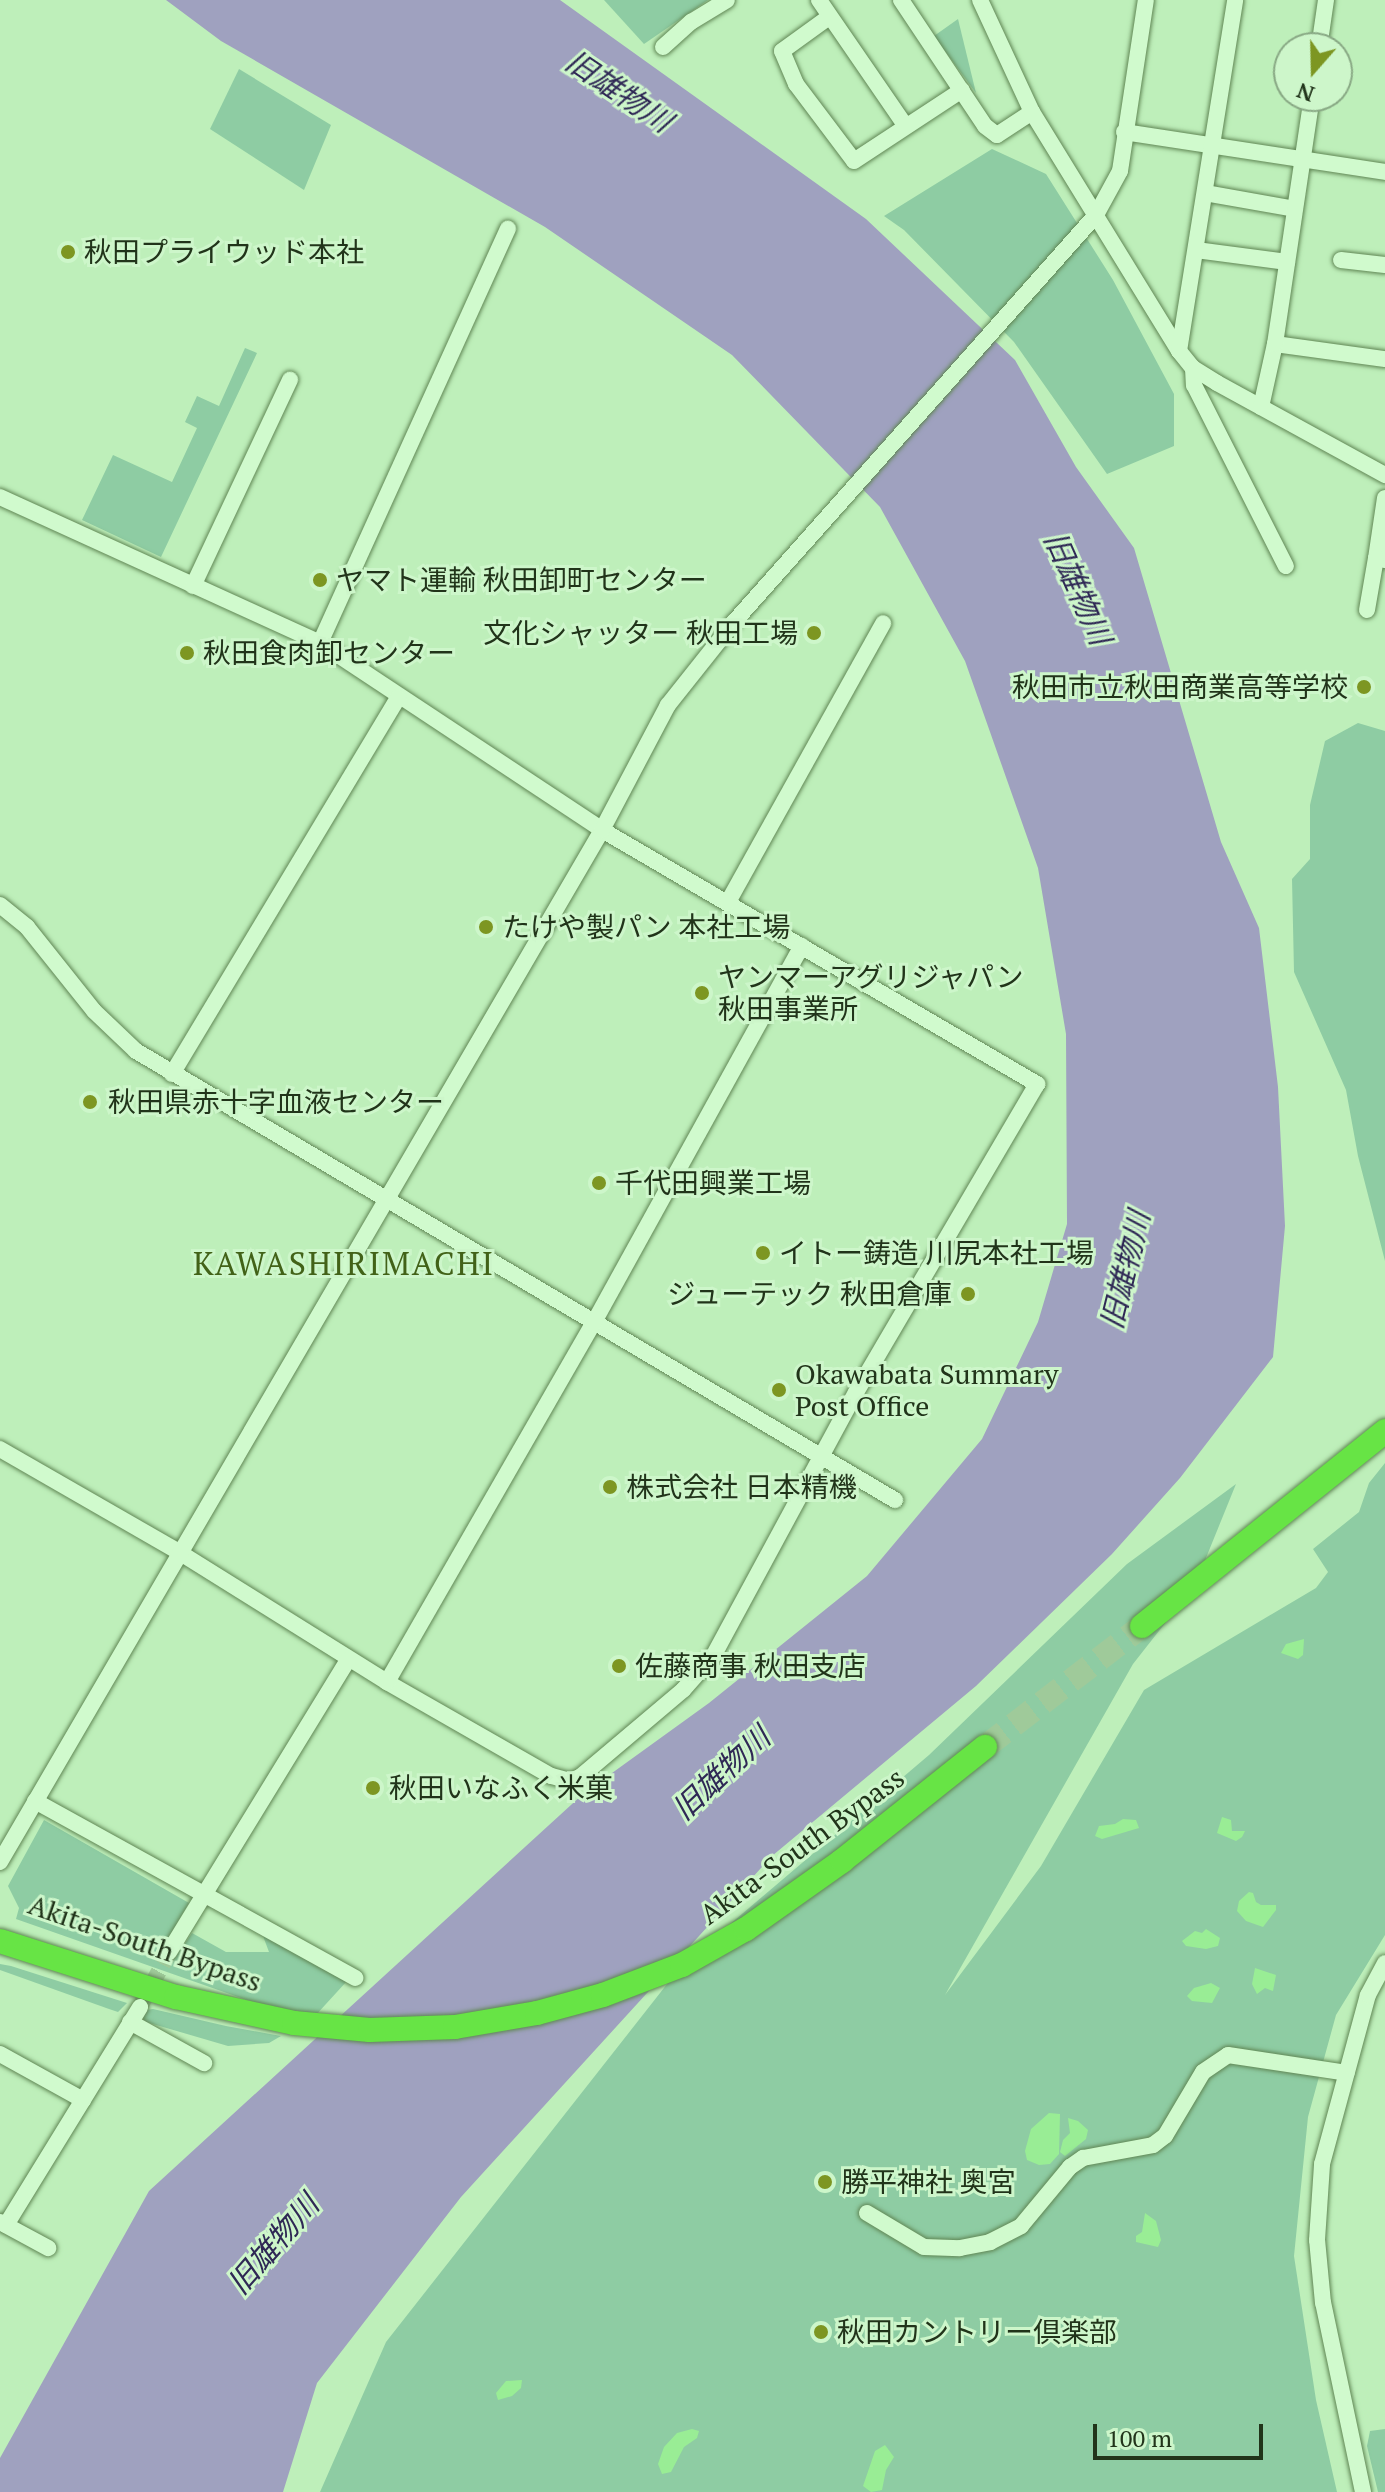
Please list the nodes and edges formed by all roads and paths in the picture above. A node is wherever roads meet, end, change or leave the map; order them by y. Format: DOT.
graph roads {
  1 [pos="727,0"];
  2 [pos="819,0"];
  3 [pos="901,0"];
  4 [pos="980,0"];
  5 [pos="1146,0"];
  6 [pos="1235,0"];
  7 [pos="1326,0"];
  8 [pos="829,17"];
  9 [pos="1321,32"];
  10 [pos="663,47"];
  11 [pos="962,90"];
  12 [pos="1032,112"];
  13 [pos="1309,112"];
  14 [pos="905,125"];
  15 [pos="1124,132"];
  16 [pos="1213,146"];
  17 [pos="1302,159"];
  18 [pos="1385,172"];
  19 [pos="1205,193"];
  20 [pos="1295,209"];
  21 [pos="1096,215"];
  22 [pos="508,229"];
  23 [pos="1196,250"];
  24 [pos="1341,260"];
  25 [pos="1287,262"];
  26 [pos="1385,265"];
  27 [pos="1275,344"];
  28 [pos="1179,351"];
  29 [pos="1385,359"];
  30 [pos="1193,368"];
  31 [pos="290,380"];
  32 [pos="1261,407"];
  33 [pos="1385,475"];
  34 [pos="0,497"];
  35 [pos="1385,498"];
  36 [pos="1380,559"];
  37 [pos="1286,566"];
  38 [pos="193,586"];
  39 [pos="1367,610"];
  40 [pos="883,623"];
  41 [pos="320,643"];
  42 [pos="398,698"];
  43 [pos="602,830"];
  44 [pos="728,902"];
  45 [pos="0,905"];
  46 [pos="802,946"];
  47 [pos="172,1074"];
  48 [pos="384,1200"];
  49 [pos="593,1324"];
  50 [pos="1385,1431"];
  51 [pos="0,1449"];
  52 [pos="821,1454"];
  53 [pos="895,1500"];
  54 [pos="179,1552"];
  55 [pos="1142,1626"];
  56 [pos="348,1660"];
  57 [pos="387,1682"];
  58 [pos="985,1747"];
  59 [pos="35,1801"];
  60 [pos="0,1862"];
  61 [pos="203,1896"];
  62 [pos="0,1923"];
  63 [pos="0,1941"];
  64 [pos="169,1952"];
  65 [pos="1385,1963"];
  66 [pos="355,1978"];
  67 [pos="140,2007"];
  68 [pos="269,2018"];
  69 [pos="130,2022"];
  70 [pos="0,2054"];
  71 [pos="204,2063"];
  72 [pos="1347,2073"];
  73 [pos="83,2100"];
  74 [pos="867,2213"];
  75 [pos="3,2224"];
  76 [pos="48,2248"];
  77 [pos="1363,2492"];
  1 -- 10 [label="street"];
  2 -- 8 [label="street"];
  3 -- 11 [label="street"];
  4 -- 12 [label="street"];
  5 -- 15 [label="street"];
  6 -- 16 [label="street"];
  7 -- 9 [label="street"];
  8 -- 14 [label="street"];
  8 -- 14 [label="street"];
  11 -- 12 [label="street"];
  11 -- 14 [label="street"];
  12 -- 21 [label="street"];
  13 -- 17 [label="street"];
  15 -- 16 [label="street"];
  15 -- 21 [label="street"];
  16 -- 17 [label="street"];
  16 -- 19 [label="street"];
  17 -- 18 [label="street"];
  17 -- 20 [label="street"];
  19 -- 20 [label="street"];
  19 -- 23 [label="street"];
  20 -- 25 [label="street"];
  21 -- 28 [label="street"];
  21 -- 43 [label="street"];
  22 -- 41 [label="street"];
  23 -- 25 [label="street"];
  23 -- 28 [label="street"];
  24 -- 26 [label="street"];
  25 -- 27 [label="street"];
  27 -- 29 [label="street"];
  27 -- 32 [label="street"];
  28 -- 30 [label="street"];
  30 -- 32 [label="street"];
  30 -- 37 [label="street"];
  31 -- 38 [label="street"];
  32 -- 33 [label="street"];
  34 -- 38 [label="street"];
  35 -- 36 [label="street"];
  36 -- 39 [label="street"];
  38 -- 41 [label="street"];
  40 -- 44 [label="street"];
  41 -- 42 [label="street"];
  42 -- 43 [label="street"];
  42 -- 47 [label="street"];
  43 -- 44 [label="street"];
  43 -- 48 [label="street"];
  44 -- 46 [label="street"];
  45 -- 47 [label="street"];
  46 -- 49 [label="street"];
  46 -- 52 [label="street"];
  47 -- 48 [label="street"];
  48 -- 49 [label="street"];
  48 -- 54 [label="street"];
  49 -- 52 [label="street"];
  49 -- 57 [label="street"];
  50 -- 55 [label="highway"];
  51 -- 54 [label="street"];
  52 -- 53 [label="street"];
  52 -- 57 [label="street"];
  54 -- 56 [label="street"];
  54 -- 59 [label="street"];
  56 -- 57 [label="street"];
  56 -- 61 [label="street"];
  58 -- 68 [label="highway, Akita-South Bypass"];
  59 -- 60 [label="street"];
  59 -- 61 [label="street"];
  61 -- 64 [label="street"];
  61 -- 66 [label="street"];
  62 -- 68 [label="highway, Akita-South Bypass"];
  63 -- 68 [label="highway, Akita-South Bypass"];
  65 -- 72 [label="street"];
  67 -- 69 [label="street"];
  69 -- 71 [label="street"];
  69 -- 73 [label="street"];
  70 -- 73 [label="street"];
  72 -- 74 [label="street"];
  72 -- 77 [label="street"];
  73 -- 75 [label="street"];
  75 -- 76 [label="street"];
}
